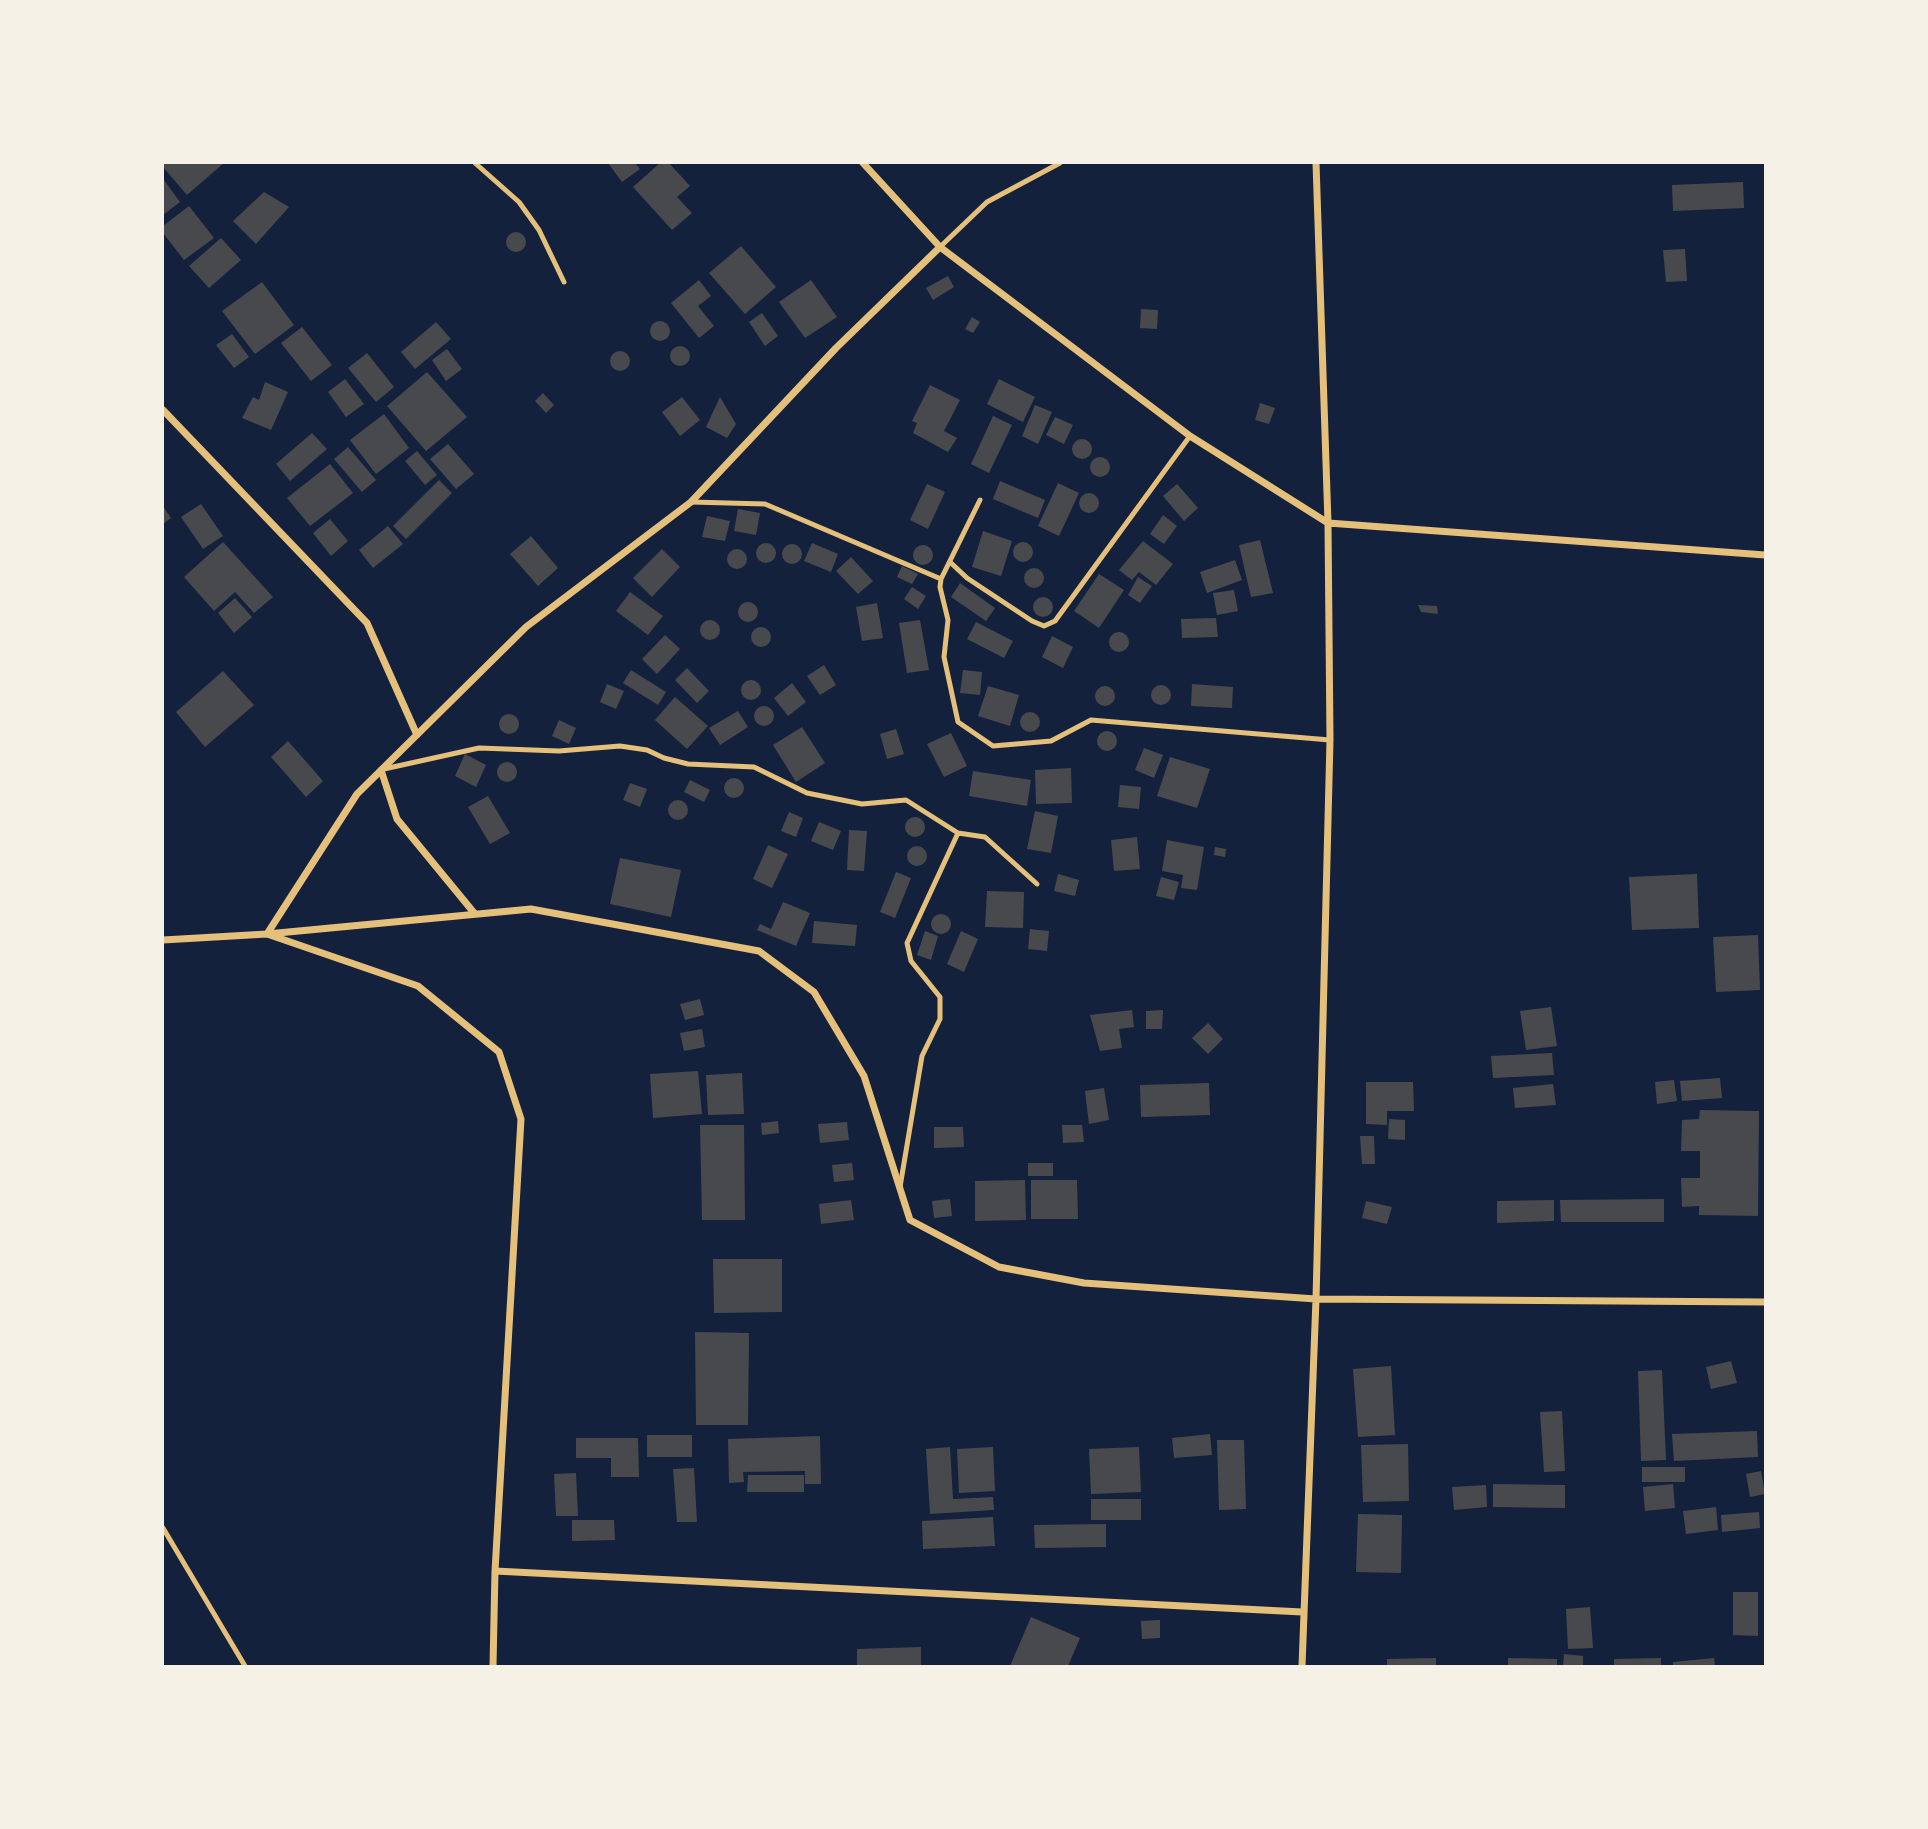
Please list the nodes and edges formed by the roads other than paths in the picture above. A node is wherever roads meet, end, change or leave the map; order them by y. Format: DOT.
graph roads {
  1 [pos="475,163"];
  2 [pos="863,163"];
  3 [pos="1060,163"];
  4 [pos="1317,163"];
  5 [pos="940,247"];
  6 [pos="564,282"];
  7 [pos="163,410"];
  8 [pos="1190,436"];
  9 [pos="980,500"];
  10 [pos="691,502"];
  11 [pos="1328,523"];
  12 [pos="1765,555"];
  13 [pos="950,562"];
  14 [pos="940,579"];
  15 [pos="417,735"];
  16 [pos="1330,740"];
  17 [pos="381,770"];
  18 [pos="958,833"];
  19 [pos="1037,884"];
  20 [pos="475,914"];
  21 [pos="267,934"];
  22 [pos="163,940"];
  23 [pos="900,1188"];
  24 [pos="1316,1299"];
  25 [pos="1765,1302"];
  26 [pos="163,1528"];
  27 [pos="495,1571"];
  28 [pos="1302,1612"];
  29 [pos="245,1666"];
  30 [pos="493,1666"];
  31 [pos="1302,1666"];
  1 -- 6 [label="lane"];
  2 -- 5 [label="street"];
  3 -- 5 [label="lane"];
  4 -- 11 [label="street"];
  5 -- 8 [label="street"];
  5 -- 10 [label="street"];
  7 -- 15 [label="street"];
  8 -- 11 [label="street"];
  8 -- 13 [label="lane"];
  9 -- 13 [label="lane"];
  10 -- 14 [label="lane"];
  10 -- 15 [label="street"];
  11 -- 12 [label="street"];
  11 -- 16 [label="street"];
  13 -- 14 [label="lane"];
  14 -- 16 [label="lane"];
  15 -- 17 [label="street"];
  16 -- 24 [label="street"];
  17 -- 18 [label="lane"];
  17 -- 20 [label="street"];
  17 -- 21 [label="street"];
  18 -- 19 [label="lane"];
  18 -- 23 [label="lane"];
  20 -- 21 [label="street"];
  20 -- 23 [label="street"];
  21 -- 22 [label="street"];
  21 -- 27 [label="street"];
  23 -- 24 [label="street"];
  24 -- 25 [label="street"];
  24 -- 28 [label="street"];
  26 -- 29 [label="lane"];
  27 -- 28 [label="street"];
  27 -- 30 [label="street"];
  28 -- 31 [label="street"];
}
